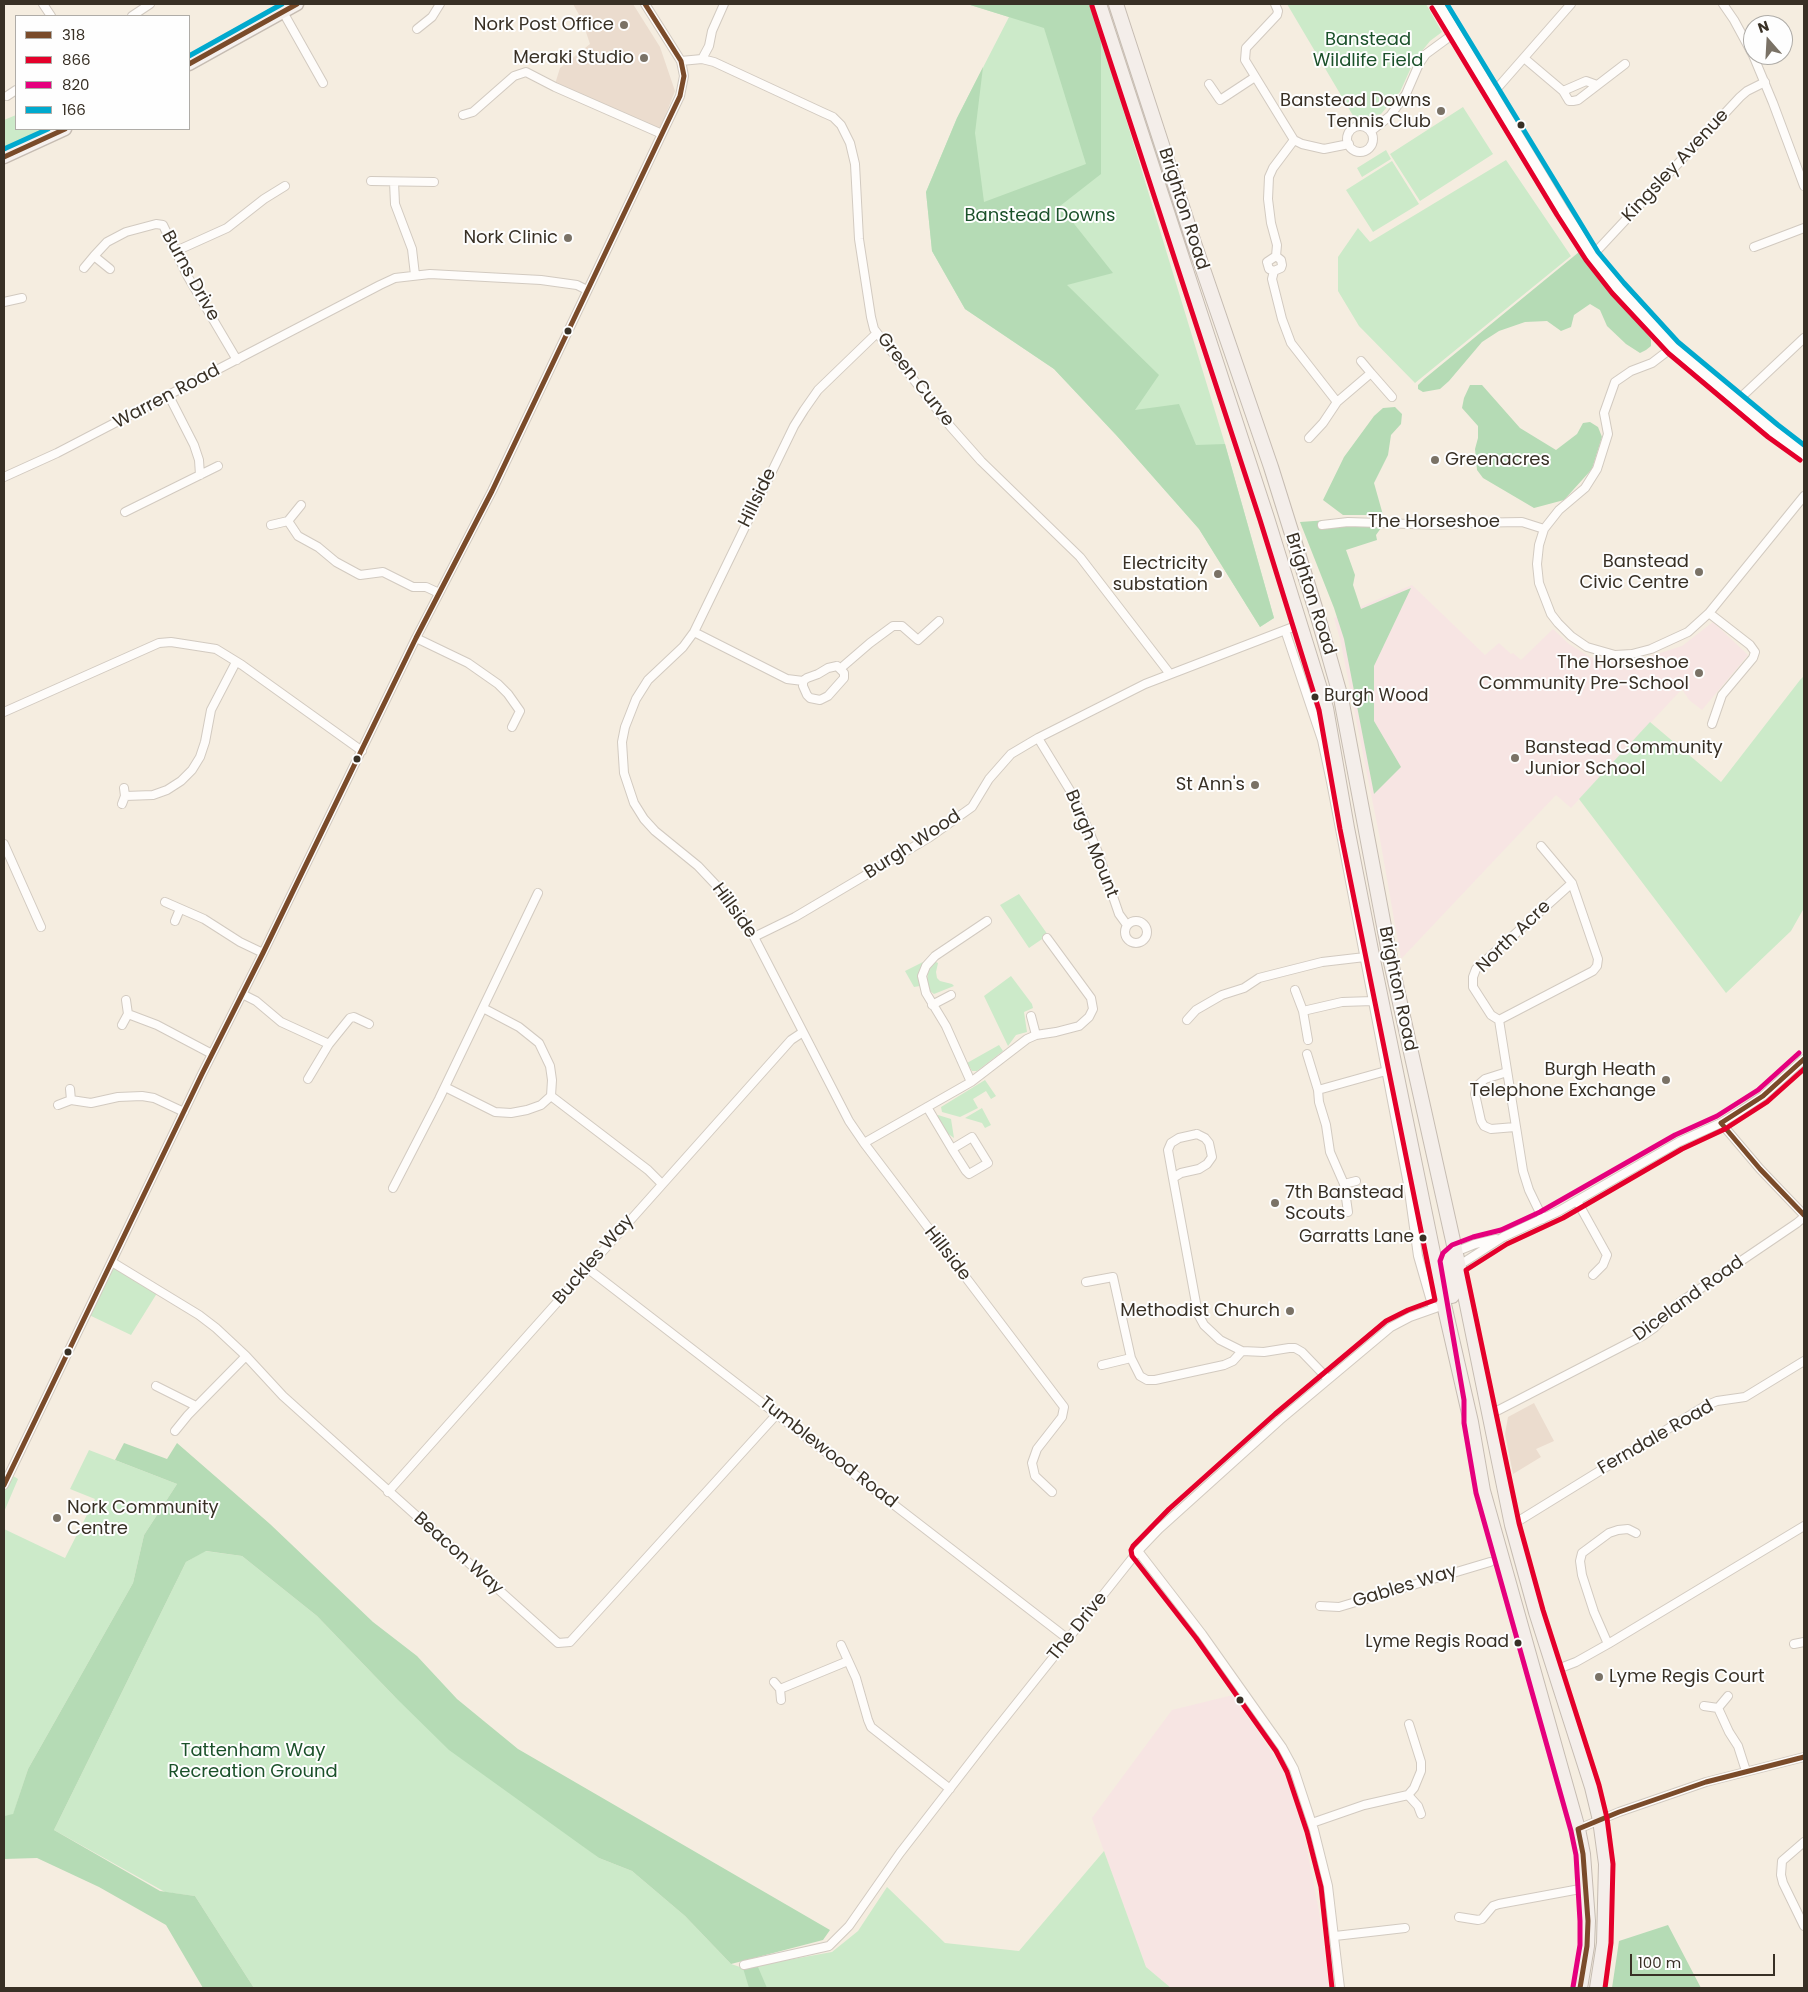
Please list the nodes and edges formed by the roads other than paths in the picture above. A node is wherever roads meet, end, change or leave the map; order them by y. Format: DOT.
graph roads {
  1 [pos="43,4"];
  2 [pos="150,4"];
  3 [pos="297,4"];
  4 [pos="440,4"];
  5 [pos="644,4"];
  6 [pos="724,4"];
  7 [pos="1099,4"];
  8 [pos="1116,4"];
  9 [pos="1438,4"];
  10 [pos="1571,4"];
  11 [pos="1723,4"];
  12 [pos="1276,7"];
  13 [pos="283,12"];
  14 [pos="50,15"];
  15 [pos="134,15"];
  16 [pos="417,29"];
  17 [pos="1456,32"];
  18 [pos="1743,37"];
  19 [pos="1524,58"];
  20 [pos="702,59"];
  21 [pos="681,61"];
  22 [pos="190,63"];
  23 [pos="1625,64"];
  24 [pos="1757,65"];
  25 [pos="1255,78"];
  26 [pos="1765,82"];
  27 [pos="323,83"];
  28 [pos="1209,84"];
  29 [pos="1597,85"];
  30 [pos="15,91"];
  31 [pos="1563,91"];
  32 [pos="1493,93"];
  33 [pos="7,96"];
  34 [pos="463,115"];
  35 [pos="63,130"];
  36 [pos="1371,131"];
  37 [pos="662,134"];
  38 [pos="1294,140"];
  39 [pos="1349,144"];
  40 [pos="4,157"];
  41 [pos="371,181"];
  42 [pos="394,182"];
  43 [pos="434,182"];
  44 [pos="285,186"];
  45 [pos="1804,186"];
  46 [pos="1804,228"];
  47 [pos="1754,246"];
  48 [pos="176,251"];
  49 [pos="94,256"];
  50 [pos="1592,256"];
  51 [pos="84,268"];
  52 [pos="110,269"];
  53 [pos="415,275"];
  54 [pos="587,290"];
  55 [pos="22,298"];
  56 [pos="4,302"];
  57 [pos="878,334"];
  58 [pos="1804,338"];
  59 [pos="1673,347"];
  60 [pos="237,360"];
  61 [pos="1361,361"];
  62 [pos="1371,373"];
  63 [pos="169,396"];
  64 [pos="1392,398"];
  65 [pos="1737,400"];
  66 [pos="1337,402"];
  67 [pos="1309,438"];
  68 [pos="1804,454"];
  69 [pos="218,466"];
  70 [pos="200,475"];
  71 [pos="4,477"];
  72 [pos="1804,496"];
  73 [pos="301,505"];
  74 [pos="125,512"];
  75 [pos="288,520"];
  76 [pos="272,525"];
  77 [pos="1322,525"];
  78 [pos="1544,529"];
  79 [pos="439,593"];
  80 [pos="1710,613"];
  81 [pos="940,622"];
  82 [pos="1301,624"];
  83 [pos="1285,630"];
  84 [pos="694,632"];
  85 [pos="416,638"];
  86 [pos="236,662"];
  87 [pos="841,668"];
  88 [pos="1170,674"];
  89 [pos="804,682"];
  90 [pos="4,712"];
  91 [pos="1712,724"];
  92 [pos="512,727"];
  93 [pos="1038,738"];
  94 [pos="362,751"];
  95 [pos="124,796"];
  96 [pos="4,844"];
  97 [pos="1541,846"];
  98 [pos="1572,883"];
  99 [pos="538,893"];
  100 [pos="165,902"];
  101 [pos="180,909"];
  102 [pos="987,920"];
  103 [pos="175,921"];
  104 [pos="1127,925"];
  105 [pos="41,927"];
  106 [pos="754,937"];
  107 [pos="1048,938"];
  108 [pos="263,953"];
  109 [pos="1365,957"];
  110 [pos="1295,990"];
  111 [pos="242,994"];
  112 [pos="951,995"];
  113 [pos="126,1000"];
  114 [pos="1373,1001"];
  115 [pos="932,1005"];
  116 [pos="483,1008"];
  117 [pos="1303,1011"];
  118 [pos="128,1014"];
  119 [pos="1031,1016"];
  120 [pos="1187,1020"];
  121 [pos="1499,1020"];
  122 [pos="369,1024"];
  123 [pos="122,1025"];
  124 [pos="803,1032"];
  125 [pos="1036,1035"];
  126 [pos="1308,1040"];
  127 [pos="329,1044"];
  128 [pos="212,1054"];
  129 [pos="1307,1054"];
  130 [pos="1803,1062"];
  131 [pos="1386,1071"];
  132 [pos="1507,1072"];
  133 [pos="308,1079"];
  134 [pos="971,1082"];
  135 [pos="445,1087"];
  136 [pos="70,1089"];
  137 [pos="1318,1090"];
  138 [pos="551,1096"];
  139 [pos="71,1100"];
  140 [pos="58,1105"];
  141 [pos="927,1107"];
  142 [pos="184,1112"];
  143 [pos="1721,1123"];
  144 [pos="1515,1126"];
  145 [pos="864,1143"];
  146 [pos="952,1149"];
  147 [pos="1173,1178"];
  148 [pos="1356,1181"];
  149 [pos="662,1184"];
  150 [pos="1344,1184"];
  151 [pos="393,1188"];
  152 [pos="1577,1201"];
  153 [pos="1348,1212"];
  154 [pos="1804,1216"];
  155 [pos="1543,1219"];
  156 [pos="1503,1237"];
  157 [pos="1457,1259"];
  158 [pos="112,1262"];
  159 [pos="587,1268"];
  160 [pos="1593,1276"];
  161 [pos="1086,1282"];
  162 [pos="1439,1307"];
  163 [pos="1242,1352"];
  164 [pos="246,1356"];
  165 [pos="1131,1358"];
  166 [pos="1804,1361"];
  167 [pos="1102,1365"];
  168 [pos="1328,1379"];
  169 [pos="156,1386"];
  170 [pos="196,1406"];
  171 [pos="778,1414"];
  172 [pos="1490,1415"];
  173 [pos="1471,1422"];
  174 [pos="175,1431"];
  175 [pos="4,1485"];
  176 [pos="388,1492"];
  177 [pos="1052,1492"];
  178 [pos="1512,1524"];
  179 [pos="1804,1526"];
  180 [pos="1636,1533"];
  181 [pos="1138,1551"];
  182 [pos="1490,1562"];
  183 [pos="1320,1606"];
  184 [pos="1068,1639"];
  185 [pos="1804,1642"];
  186 [pos="841,1644"];
  187 [pos="1608,1644"];
  188 [pos="1794,1644"];
  189 [pos="848,1662"];
  190 [pos="1555,1670"];
  191 [pos="774,1682"];
  192 [pos="780,1689"];
  193 [pos="1728,1696"];
  194 [pos="781,1700"];
  195 [pos="1704,1706"];
  196 [pos="1718,1708"];
  197 [pos="1409,1724"];
  198 [pos="1804,1757"];
  199 [pos="1746,1770"];
  200 [pos="950,1789"];
  201 [pos="1408,1795"];
  202 [pos="1421,1814"];
  203 [pos="1600,1820"];
  204 [pos="1312,1823"];
  205 [pos="1578,1829"];
  206 [pos="1804,1842"];
  207 [pos="1580,1889"];
  208 [pos="1459,1917"];
  209 [pos="1804,1926"];
  210 [pos="1405,1928"];
  211 [pos="1335,1936"];
  212 [pos="744,1966"];
  213 [pos="1340,1988"];
  214 [pos="1580,1988"];
  215 [pos="1597,1988"];
  1 -- 14 [label="street"];
  2 -- 15 [label="street"];
  3 -- 13 [label="main road"];
  4 -- 16 [label="street"];
  5 -- 21 [label="street"];
  6 -- 20 [label="street"];
  7 -- 82 [label="highway, Brighton Road"];
  8 -- 157 [label="highway, Brighton Road"];
  9 -- 17 [label="main road"];
  10 -- 19 [label="street"];
  11 -- 18 [label="street"];
  12 -- 25 [label="street"];
  13 -- 22 [label="main road"];
  13 -- 27 [label="street"];
  17 -- 32 [label="main road"];
  17 -- 36 [label="street"];
  19 -- 31 [label="street"];
  19 -- 32 [label="street"];
  20 -- 21 [label="street, Green Curve"];
  20 -- 57 [label="street, Green Curve"];
  21 -- 37 [label="street"];
  23 -- 29 [label="street"];
  24 -- 26 [label="street"];
  25 -- 28 [label="street"];
  25 -- 38 [label="street"];
  26 -- 45 [label="street"];
  26 -- 50 [label="street, Kingsley Avenue"];
  29 -- 31 [label="street"];
  29 -- 31 [label="street"];
  30 -- 33 [label="street"];
  32 -- 50 [label="main road"];
  34 -- 37 [label="street"];
  35 -- 40 [label="main road"];
  36 -- 39 [label="street"];
  36 -- 39 [label="street"];
  37 -- 54 [label="street"];
  38 -- 39 [label="street"];
  38 -- 66 [label="street"];
  41 -- 42 [label="street"];
  42 -- 43 [label="street"];
  42 -- 53 [label="street"];
  44 -- 48 [label="street"];
  46 -- 47 [label="street"];
  48 -- 49 [label="street, Burns Drive"];
  48 -- 60 [label="street, Burns Drive"];
  49 -- 51 [label="street, Burns Drive"];
  49 -- 52 [label="street"];
  50 -- 59 [label="main road"];
  53 -- 54 [label="street, Warren Road"];
  53 -- 60 [label="street, Warren Road"];
  54 -- 79 [label="street"];
  55 -- 56 [label="street"];
  57 -- 84 [label="street, Hillside"];
  57 -- 88 [label="street, Green Curve"];
  58 -- 65 [label="street"];
  59 -- 65 [label="main road"];
  59 -- 78 [label="street"];
  60 -- 63 [label="street, Warren Road"];
  61 -- 62 [label="street"];
  62 -- 64 [label="street"];
  62 -- 66 [label="street"];
  63 -- 70 [label="street"];
  63 -- 71 [label="street, Warren Road"];
  65 -- 68 [label="main road"];
  66 -- 67 [label="street"];
  69 -- 70 [label="street"];
  70 -- 74 [label="street"];
  72 -- 80 [label="street"];
  73 -- 75 [label="street"];
  75 -- 76 [label="street"];
  75 -- 79 [label="street"];
  77 -- 78 [label="street, The Horseshoe"];
  78 -- 80 [label="street"];
  79 -- 85 [label="street"];
  80 -- 91 [label="street"];
  81 -- 87 [label="street"];
  82 -- 83 [label="street, Burgh Wood"];
  82 -- 162 [label="highway, Brighton Road"];
  83 -- 88 [label="street, Burgh Wood"];
  83 -- 109 [label="street, Brighton Road"];
  84 -- 89 [label="street"];
  84 -- 106 [label="street, Hillside"];
  85 -- 92 [label="street"];
  85 -- 94 [label="street"];
  86 -- 90 [label="street"];
  86 -- 94 [label="street"];
  86 -- 95 [label="street"];
  87 -- 89 [label="street"];
  87 -- 89 [label="street"];
  88 -- 93 [label="street, Burgh Wood"];
  93 -- 104 [label="street, Burgh Mount"];
  93 -- 106 [label="street, Burgh Wood"];
  94 -- 108 [label="street"];
  96 -- 105 [label="street"];
  97 -- 98 [label="street, North Acre"];
  98 -- 121 [label="street, North Acre"];
  98 -- 121 [label="street, North Acre"];
  99 -- 116 [label="street"];
  100 -- 101 [label="street"];
  101 -- 103 [label="street"];
  101 -- 108 [label="street"];
  102 -- 115 [label="street"];
  106 -- 124 [label="street, Hillside"];
  107 -- 125 [label="street"];
  108 -- 111 [label="street"];
  109 -- 114 [label="street, Brighton Road"];
  109 -- 120 [label="street"];
  110 -- 117 [label="street"];
  111 -- 127 [label="street"];
  111 -- 128 [label="street"];
  112 -- 115 [label="street"];
  113 -- 118 [label="street"];
  114 -- 117 [label="street"];
  114 -- 131 [label="street, Brighton Road"];
  115 -- 134 [label="street"];
  116 -- 135 [label="street"];
  116 -- 138 [label="street"];
  117 -- 126 [label="street"];
  118 -- 123 [label="street"];
  118 -- 128 [label="street"];
  119 -- 125 [label="street"];
  121 -- 132 [label="street"];
  122 -- 127 [label="street"];
  124 -- 145 [label="street, Hillside"];
  124 -- 149 [label="street, Buckles Way"];
  125 -- 134 [label="street"];
  127 -- 133 [label="street"];
  128 -- 142 [label="street"];
  129 -- 137 [label="street"];
  130 -- 143 [label="street"];
  131 -- 137 [label="street"];
  131 -- 162 [label="street, Brighton Road"];
  132 -- 144 [label="street"];
  132 -- 144 [label="street"];
  134 -- 141 [label="street"];
  135 -- 138 [label="street"];
  135 -- 151 [label="street"];
  136 -- 139 [label="street"];
  137 -- 150 [label="street"];
  138 -- 149 [label="street"];
  139 -- 140 [label="street"];
  139 -- 142 [label="street"];
  141 -- 145 [label="street"];
  141 -- 146 [label="street"];
  142 -- 158 [label="street"];
  143 -- 152 [label="street"];
  143 -- 154 [label="street"];
  144 -- 155 [label="street"];
  145 -- 177 [label="street, Hillside"];
  146 -- 146 [label="street"];
  147 -- 147 [label="street"];
  147 -- 163 [label="street"];
  148 -- 150 [label="street"];
  149 -- 159 [label="street, Buckles Way"];
  150 -- 153 [label="street"];
  152 -- 155 [label="street"];
  152 -- 160 [label="street"];
  154 -- 172 [label="street, Diceland Road"];
  155 -- 156 [label="street"];
  156 -- 157 [label="street"];
  156 -- 157 [label="street"];
  157 -- 172 [label="highway, Brighton Road"];
  157 -- 173 [label="highway"];
  158 -- 164 [label="street, Beacon Way"];
  158 -- 175 [label="street"];
  159 -- 171 [label="street, Tumblewood Road"];
  159 -- 176 [label="street, Buckles Way"];
  161 -- 165 [label="street"];
  162 -- 168 [label="street, The Drive"];
  162 -- 173 [label="highway, Brighton Road"];
  163 -- 165 [label="street"];
  163 -- 168 [label="street"];
  164 -- 170 [label="street"];
  164 -- 176 [label="street, Beacon Way"];
  165 -- 167 [label="street"];
  166 -- 178 [label="street, Ferndale Road"];
  168 -- 181 [label="street, The Drive"];
  169 -- 170 [label="street"];
  170 -- 174 [label="street"];
  171 -- 176 [label="street, Beacon Way"];
  171 -- 184 [label="street, Tumblewood Road"];
  172 -- 178 [label="highway, Brighton Road"];
  173 -- 205 [label="highway, Brighton Road"];
  178 -- 190 [label="highway, Brighton Road"];
  179 -- 187 [label="street"];
  180 -- 187 [label="street"];
  181 -- 184 [label="street, The Drive"];
  181 -- 204 [label="street"];
  182 -- 183 [label="street, Gables Way"];
  184 -- 200 [label="street, The Drive"];
  185 -- 188 [label="street"];
  186 -- 189 [label="street"];
  187 -- 190 [label="street"];
  189 -- 192 [label="street"];
  189 -- 200 [label="street"];
  190 -- 203 [label="highway, Brighton Road"];
  191 -- 192 [label="street"];
  192 -- 194 [label="street"];
  193 -- 196 [label="street"];
  195 -- 196 [label="street"];
  196 -- 199 [label="street"];
  197 -- 201 [label="street"];
  198 -- 199 [label="street"];
  199 -- 203 [label="street"];
  200 -- 212 [label="street, The Drive"];
  201 -- 202 [label="street"];
  201 -- 204 [label="street"];
  203 -- 205 [label="street"];
  203 -- 215 [label="highway, Brighton Road"];
  204 -- 211 [label="street"];
  205 -- 214 [label="highway, Brighton Road"];
  206 -- 209 [label="street"];
  207 -- 208 [label="street"];
  210 -- 211 [label="street"];
  211 -- 213 [label="street"];
}
